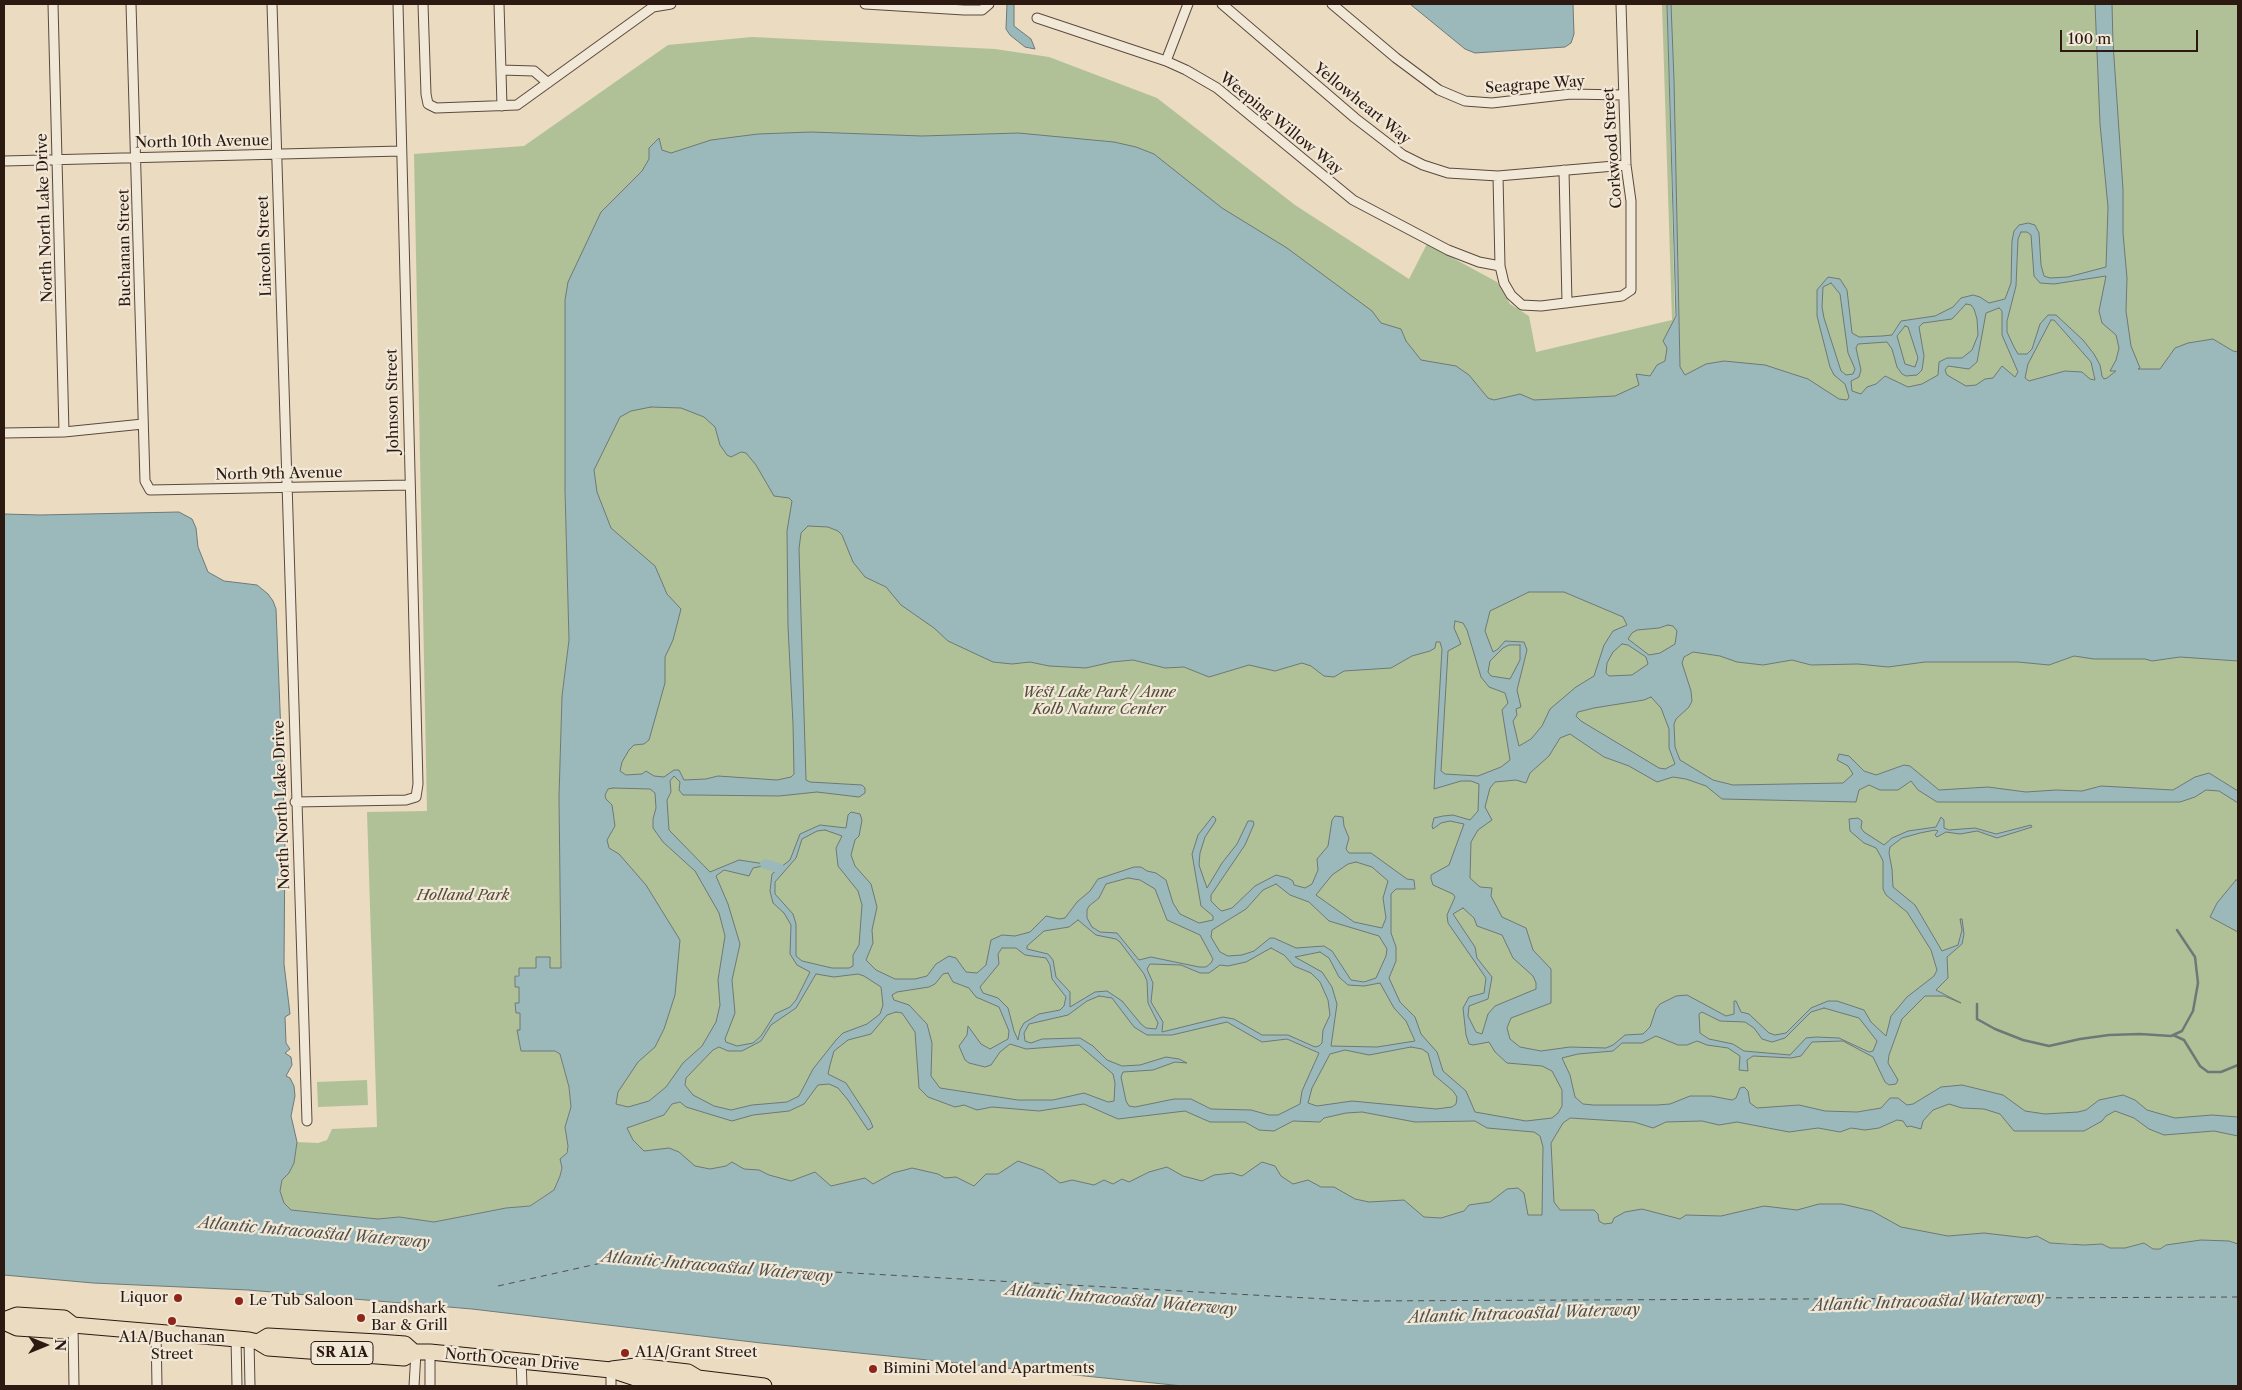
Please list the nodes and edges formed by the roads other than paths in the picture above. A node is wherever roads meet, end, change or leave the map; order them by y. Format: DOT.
graph roads {
  1 [pos="52,4"];
  2 [pos="131,4"];
  3 [pos="272,4"];
  4 [pos="398,4"];
  5 [pos="424,4"];
  6 [pos="499,4"];
  7 [pos="671,4"];
  8 [pos="865,4"];
  9 [pos="989,4"];
  10 [pos="1188,4"];
  11 [pos="1222,4"];
  12 [pos="1332,4"];
  13 [pos="1621,4"];
  14 [pos="652,5"];
  15 [pos="1037,18"];
  16 [pos="1166,60"];
  17 [pos="501,70"];
  18 [pos="548,83"];
  19 [pos="1623,95"];
  20 [pos="502,106"];
  21 [pos="401,151"];
  22 [pos="276,154"];
  23 [pos="137,157"];
  24 [pos="57,160"];
  25 [pos="4,161"];
  26 [pos="1626,165"];
  27 [pos="1564,170"];
  28 [pos="1498,176"];
  29 [pos="1500,266"];
  30 [pos="1567,303"];
  31 [pos="143,424"];
  32 [pos="64,432"];
  33 [pos="4,433"];
  34 [pos="409,485"];
  35 [pos="287,488"];
  36 [pos="150,490"];
  37 [pos="295,802"];
  38 [pos="307,1122"];
  39 [pos="4,1321"];
  40 [pos="73,1325"];
  41 [pos="156,1331"];
  42 [pos="247,1340"];
  43 [pos="420,1352"];
  44 [pos="521,1360"];
  45 [pos="611,1370"];
  46 [pos="698,1382"];
  47 [pos="74,1386"];
  48 [pos="157,1386"];
  49 [pos="237,1386"];
  50 [pos="250,1386"];
  51 [pos="414,1386"];
  52 [pos="430,1386"];
  53 [pos="522,1386"];
  54 [pos="611,1386"];
  55 [pos="764,1386"];
  1 -- 24 [label="street, North North Lake Drive"];
  2 -- 23 [label="street, Buchanan Street"];
  3 -- 22 [label="street, Lincoln Street"];
  4 -- 21 [label="street, Johnson Street"];
  5 -- 20 [label="street"];
  6 -- 17 [label="street"];
  7 -- 14 [label="street"];
  8 -- 9 [label="street"];
  10 -- 16 [label="street"];
  11 -- 28 [label="street, Yellowheart Way"];
  12 -- 19 [label="street, Seagrape Way"];
  13 -- 19 [label="street, Corkwood Street"];
  14 -- 18 [label="street"];
  15 -- 16 [label="street, Weeping Willow Way"];
  16 -- 29 [label="street, Weeping Willow Way"];
  17 -- 18 [label="street"];
  17 -- 20 [label="street"];
  18 -- 20 [label="street"];
  19 -- 26 [label="street, Corkwood Street"];
  21 -- 22 [label="street, North 10th Avenue"];
  21 -- 34 [label="street, Johnson Street"];
  22 -- 23 [label="street, North 10th Avenue"];
  22 -- 35 [label="street, Lincoln Street"];
  23 -- 24 [label="street, North 10th Avenue"];
  23 -- 31 [label="street, Buchanan Street"];
  24 -- 25 [label="street, North 10th Avenue"];
  24 -- 32 [label="street, North North Lake Drive"];
  26 -- 27 [label="street, Yellowheart Way"];
  26 -- 30 [label="street, Corkwood Street"];
  27 -- 28 [label="street, Yellowheart Way"];
  27 -- 30 [label="street"];
  28 -- 29 [label="street"];
  29 -- 30 [label="street"];
  31 -- 32 [label="street"];
  31 -- 36 [label="street, Buchanan Street"];
  32 -- 33 [label="street"];
  34 -- 35 [label="street, North 9th Avenue"];
  34 -- 37 [label="street, Johnson Street"];
  35 -- 36 [label="street, North 9th Avenue"];
  35 -- 37 [label="street, North North Lake Drive"];
  37 -- 38 [label="street, North North Lake Drive"];
  39 -- 40 [label="main road, North Ocean Drive / SR A1A"];
  40 -- 41 [label="main road, North Ocean Drive / SR A1A"];
  40 -- 47 [label="street"];
  41 -- 42 [label="main road, North Ocean Drive / SR A1A"];
  41 -- 48 [label="street"];
  42 -- 43 [label="main road, North Ocean Drive / SR A1A"];
  42 -- 49 [label="street"];
  42 -- 50 [label="street"];
  43 -- 44 [label="main road, North Ocean Drive / SR A1A"];
  43 -- 51 [label="street"];
  43 -- 52 [label="street"];
  44 -- 45 [label="main road, North Ocean Drive / SR A1A"];
  44 -- 53 [label="street"];
  45 -- 46 [label="main road, North Ocean Drive / SR A1A"];
  45 -- 54 [label="street"];
  46 -- 55 [label="main road, North Ocean Drive / SR A1A"];
}
